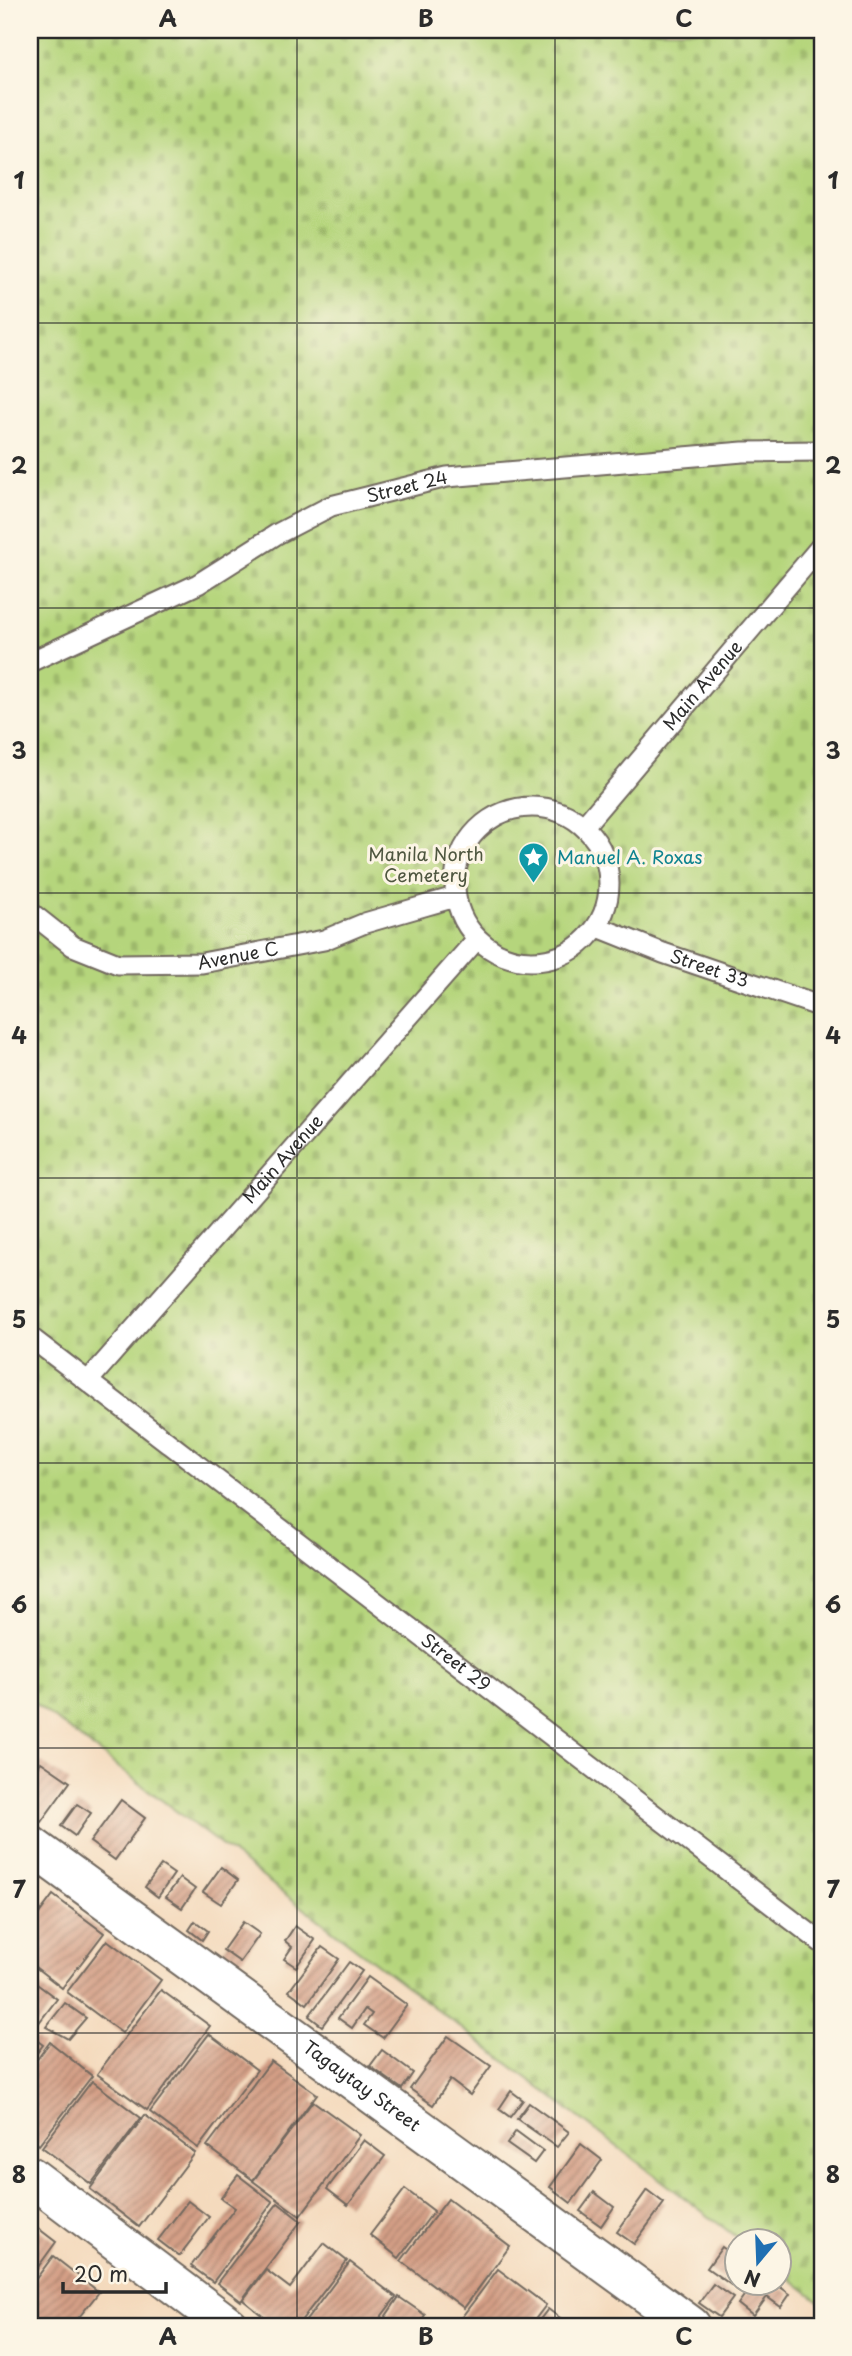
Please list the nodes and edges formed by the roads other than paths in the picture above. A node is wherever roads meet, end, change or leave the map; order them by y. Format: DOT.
graph roads {
  1 [pos="822,451"];
  2 [pos="822,545"];
  3 [pos="30,662"];
  4 [pos="584,826"];
  5 [pos="455,897"];
  6 [pos="30,912"];
  7 [pos="598,926"];
  8 [pos="477,939"];
  9 [pos="822,1007"];
  10 [pos="30,1337"];
  11 [pos="89,1380"];
  12 [pos="35,1860"];
  13 [pos="822,1943"];
  14 [pos="30,2176"];
  15 [pos="229,2326"];
  16 [pos="691,2326"];
  1 -- 3 [label="lane, Street 24"];
  2 -- 4 [label="lane, Main Avenue"];
  4 -- 5 [label="lane"];
  4 -- 7 [label="lane"];
  5 -- 6 [label="lane, Avenue C"];
  5 -- 8 [label="lane"];
  7 -- 8 [label="lane"];
  7 -- 9 [label="lane, Street 33"];
  8 -- 11 [label="lane, Main Avenue"];
  10 -- 11 [label="lane, Street 29"];
  11 -- 13 [label="lane, Street 29"];
  12 -- 16 [label="street, Tagaytay Street"];
  14 -- 15 [label="street"];
}
